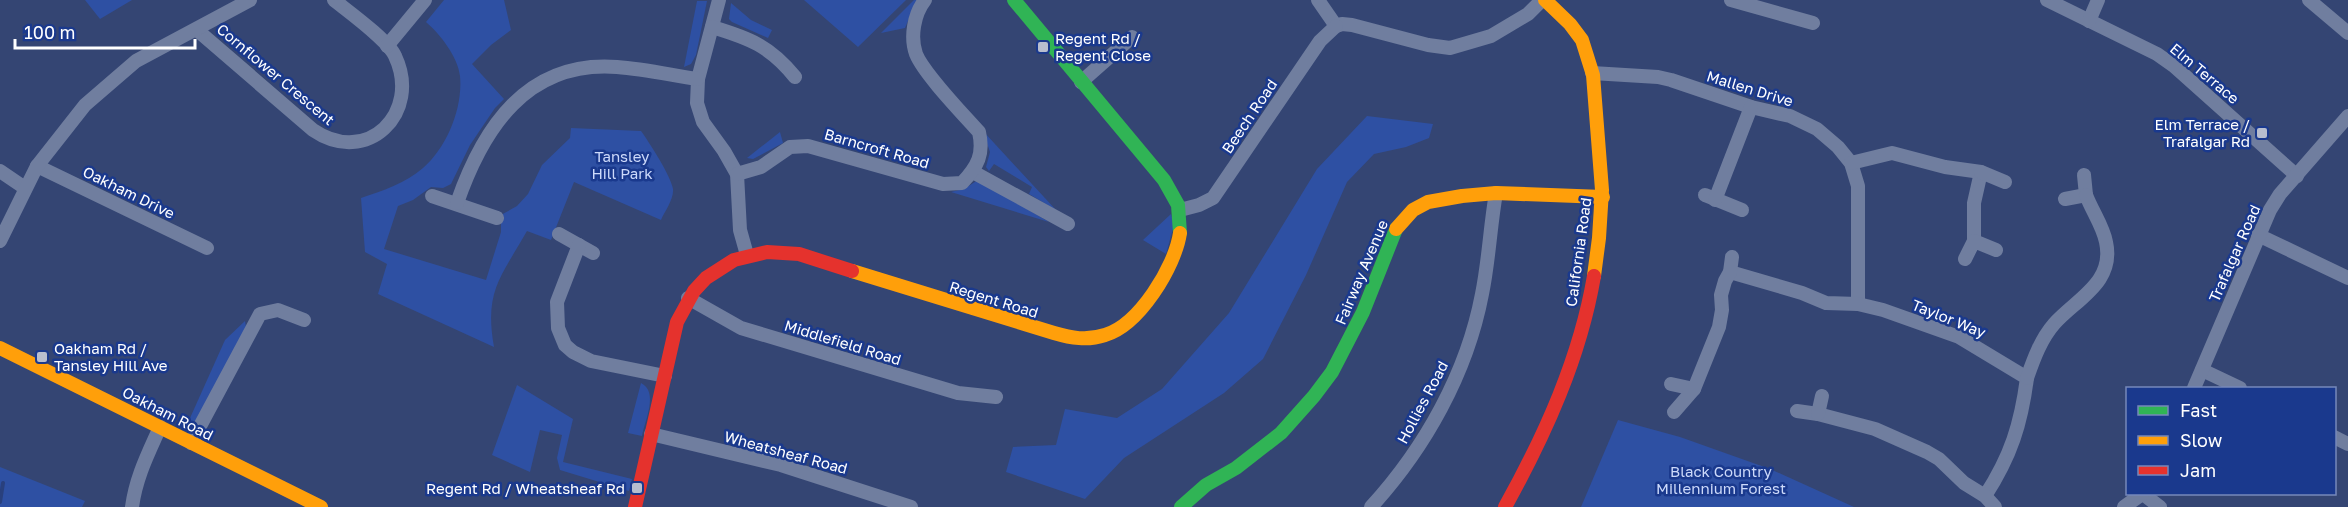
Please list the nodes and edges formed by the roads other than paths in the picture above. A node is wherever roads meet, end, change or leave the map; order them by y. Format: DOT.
graph roads {
  1 [pos="250,0"];
  2 [pos="334,0"];
  3 [pos="425,0"];
  4 [pos="719,0"];
  5 [pos="924,0"];
  6 [pos="1014,0"];
  7 [pos="1318,0"];
  8 [pos="1543,0"];
  9 [pos="1731,0"];
  10 [pos="2047,0"];
  11 [pos="2098,0"];
  12 [pos="2309,0"];
  13 [pos="2089,21"];
  14 [pos="1813,23"];
  15 [pos="1335,26"];
  16 [pos="712,27"];
  17 [pos="197,30"];
  18 [pos="2348,33"];
  19 [pos="1132,37"];
  20 [pos="387,46"];
  21 [pos="1592,73"];
  22 [pos="795,77"];
  23 [pos="698,79"];
  24 [pos="1082,82"];
  25 [pos="1750,108"];
  26 [pos="2348,116"];
  27 [pos="1851,163"];
  28 [pos="37,166"];
  29 [pos="0,171"];
  30 [pos="973,172"];
  31 [pos="1981,172"];
  32 [pos="737,174"];
  33 [pos="2084,175"];
  34 [pos="2296,176"];
  35 [pos="2005,182"];
  36 [pos="25,188"];
  37 [pos="1496,194"];
  38 [pos="2086,195"];
  39 [pos="432,196"];
  40 [pos="1603,197"];
  41 [pos="2065,199"];
  42 [pos="457,203"];
  43 [pos="1180,210"];
  44 [pos="1742,210"];
  45 [pos="497,218"];
  46 [pos="1068,224"];
  47 [pos="559,234"];
  48 [pos="2258,235"];
  49 [pos="0,241"];
  50 [pos="1974,241"];
  51 [pos="579,246"];
  52 [pos="207,248"];
  53 [pos="1996,250"];
  54 [pos="593,253"];
  55 [pos="747,255"];
  56 [pos="1732,257"];
  57 [pos="1965,259"];
  58 [pos="1730,272"];
  59 [pos="2348,278"];
  60 [pos="688,298"];
  61 [pos="1858,304"];
  62 [pos="304,320"];
  63 [pos="0,348"];
  64 [pos="2202,370"];
  65 [pos="665,376"];
  66 [pos="2027,378"];
  67 [pos="1671,384"];
  68 [pos="2194,387"];
  69 [pos="2238,387"];
  70 [pos="1694,389"];
  71 [pos="1822,396"];
  72 [pos="996,397"];
  73 [pos="1797,411"];
  74 [pos="1674,412"];
  75 [pos="1818,414"];
  76 [pos="160,427"];
  77 [pos="651,434"];
  78 [pos="191,443"];
  79 [pos="2142,495"];
  80 [pos="2144,495"];
  81 [pos="1985,496"];
  82 [pos="132,507"];
  83 [pos="321,507"];
  84 [pos="635,507"];
  85 [pos="910,507"];
  86 [pos="1181,507"];
  87 [pos="1371,507"];
  88 [pos="1505,507"];
  89 [pos="1995,507"];
  90 [pos="2124,507"];
  91 [pos="2160,507"];
  1 -- 17 [label="street"];
  2 -- 20 [label="street, Cornflower Crescent"];
  3 -- 20 [label="street"];
  4 -- 16 [label="street"];
  5 -- 30 [label="street"];
  6 -- 24 [label="street"];
  7 -- 15 [label="street"];
  8 -- 15 [label="street"];
  8 -- 21 [label="street, California Road"];
  9 -- 14 [label="street"];
  10 -- 13 [label="street, Elm Terrace"];
  11 -- 13 [label="street"];
  12 -- 18 [label="street"];
  13 -- 34 [label="street, Elm Terrace"];
  15 -- 43 [label="street, Beech Road"];
  16 -- 22 [label="street"];
  16 -- 23 [label="street"];
  17 -- 20 [label="street, Cornflower Crescent"];
  17 -- 28 [label="street"];
  19 -- 24 [label="street"];
  21 -- 25 [label="street, Mallen Drive"];
  21 -- 40 [label="street, California Road"];
  23 -- 32 [label="street"];
  23 -- 42 [label="street"];
  24 -- 43 [label="street"];
  25 -- 27 [label="street, Mallen Drive"];
  25 -- 44 [label="street"];
  26 -- 34 [label="street, Trafalgar Road"];
  27 -- 31 [label="street"];
  27 -- 61 [label="street, Mallen Drive"];
  28 -- 36 [label="street"];
  28 -- 52 [label="street, Oakham Drive"];
  29 -- 36 [label="street"];
  30 -- 32 [label="street, Barncroft Road"];
  30 -- 46 [label="street"];
  31 -- 35 [label="street"];
  31 -- 50 [label="street"];
  32 -- 55 [label="street"];
  33 -- 38 [label="street"];
  34 -- 48 [label="street, Trafalgar Road"];
  36 -- 49 [label="street"];
  37 -- 40 [label="street, Fairway Avenue"];
  37 -- 86 [label="street, Fairway Avenue"];
  37 -- 87 [label="street, Hollies Road"];
  38 -- 41 [label="street"];
  38 -- 66 [label="street"];
  39 -- 42 [label="street"];
  40 -- 88 [label="street, California Road"];
  42 -- 45 [label="street"];
  43 -- 55 [label="street, Regent Road"];
  47 -- 51 [label="street"];
  48 -- 59 [label="street"];
  48 -- 64 [label="street, Trafalgar Road"];
  50 -- 53 [label="street"];
  50 -- 57 [label="street"];
  51 -- 54 [label="street"];
  51 -- 65 [label="street"];
  55 -- 60 [label="street, Regent Road"];
  56 -- 58 [label="street"];
  58 -- 61 [label="street, Taylor Way"];
  58 -- 70 [label="street"];
  60 -- 65 [label="street, Regent Road"];
  60 -- 72 [label="street, Middlefield Road"];
  61 -- 66 [label="street, Taylor Way"];
  62 -- 78 [label="street"];
  63 -- 76 [label="street, Oakham Road"];
  64 -- 68 [label="street, Trafalgar Road"];
  64 -- 69 [label="street"];
  65 -- 77 [label="street, Regent Road"];
  66 -- 81 [label="street"];
  67 -- 70 [label="street"];
  70 -- 74 [label="street"];
  71 -- 75 [label="street"];
  73 -- 75 [label="street"];
  75 -- 81 [label="street"];
  76 -- 78 [label="street, Oakham Road"];
  76 -- 82 [label="street"];
  77 -- 84 [label="street, Regent Road"];
  77 -- 85 [label="street, Wheatsheaf Road"];
  78 -- 83 [label="street, Oakham Road"];
  79 -- 90 [label="street"];
  80 -- 91 [label="street"];
  81 -- 89 [label="street"];
}
